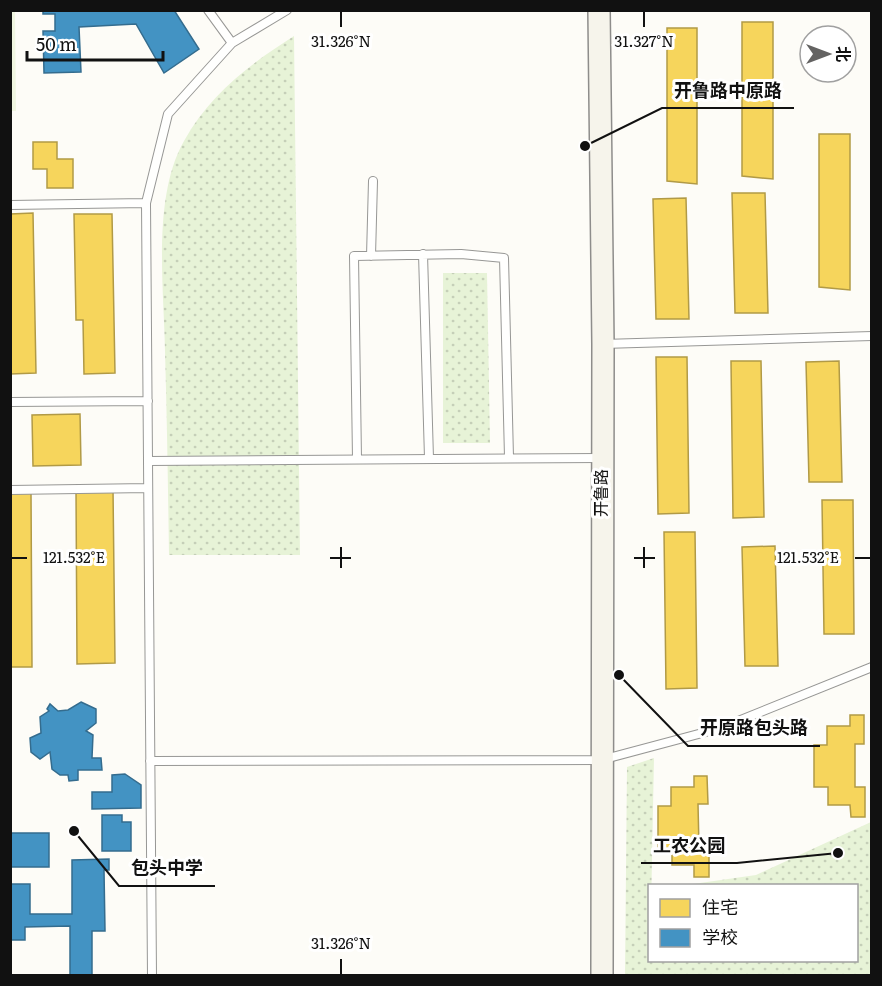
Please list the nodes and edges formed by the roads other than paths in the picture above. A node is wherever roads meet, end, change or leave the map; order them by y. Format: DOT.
graph roads {
  1 [pos="208,10"];
  2 [pos="287,10"];
  3 [pos="599,10"];
  4 [pos="232,43"];
  5 [pos="373,181"];
  6 [pos="146,203"];
  7 [pos="10,205"];
  8 [pos="423,254"];
  9 [pos="370,256"];
  10 [pos="872,336"];
  11 [pos="603,344"];
  12 [pos="148,401"];
  13 [pos="10,402"];
  14 [pos="508,457"];
  15 [pos="429,458"];
  16 [pos="601,458"];
  17 [pos="357,459"];
  18 [pos="148,461"];
  19 [pos="148,488"];
  20 [pos="10,490"];
  21 [pos="872,667"];
  22 [pos="601,760"];
  23 [pos="150,761"];
  24 [pos="152,975"];
  25 [pos="602,975"];
  1 -- 4 [label="lane"];
  2 -- 4 [label="lane"];
  3 -- 11 [label="street, 开鲁路"];
  4 -- 6 [label="lane"];
  5 -- 9 [label="lane"];
  6 -- 7 [label="lane"];
  6 -- 12 [label="lane"];
  8 -- 9 [label="lane"];
  8 -- 14 [label="lane"];
  8 -- 15 [label="lane"];
  9 -- 17 [label="lane"];
  10 -- 11 [label="lane"];
  11 -- 16 [label="street, 开鲁路"];
  12 -- 13 [label="lane"];
  12 -- 18 [label="lane"];
  14 -- 15 [label="lane"];
  14 -- 16 [label="lane"];
  15 -- 17 [label="lane"];
  16 -- 22 [label="street, 开鲁路"];
  17 -- 18 [label="lane"];
  18 -- 19 [label="lane"];
  19 -- 20 [label="lane"];
  19 -- 23 [label="lane"];
  21 -- 22 [label="lane"];
  22 -- 23 [label="lane"];
  22 -- 25 [label="street, 开鲁路"];
  23 -- 24 [label="lane"];
}
